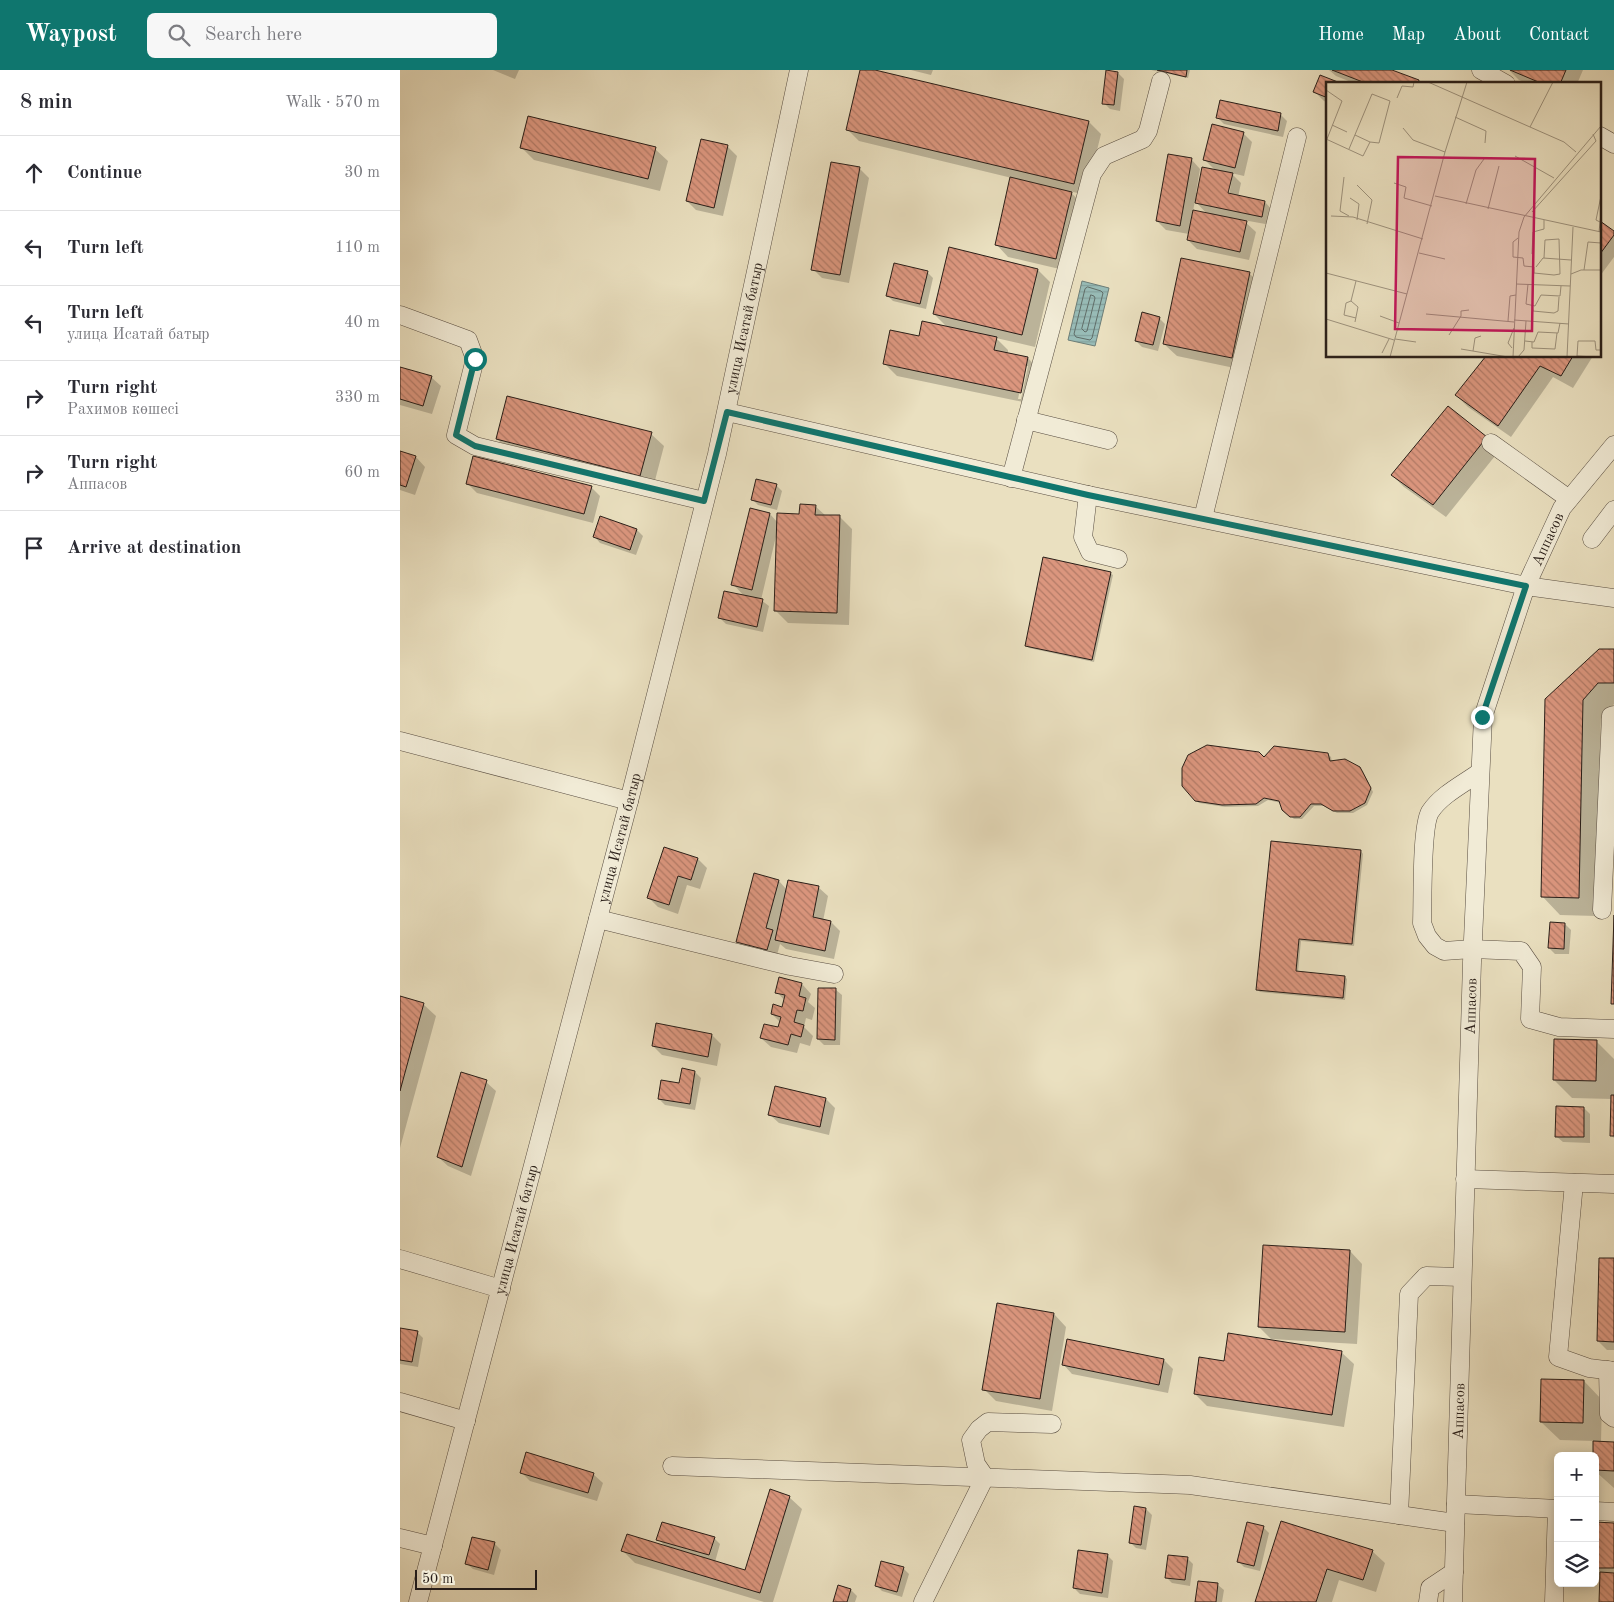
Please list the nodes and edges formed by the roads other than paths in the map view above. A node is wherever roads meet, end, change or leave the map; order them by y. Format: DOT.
graph roads {
  1 [pos="799,70"];
  2 [pos="1481,70"];
  3 [pos="1161,81"];
  4 [pos="1502,82"];
  5 [pos="1297,137"];
  6 [pos="1602,137"];
  7 [pos="1614,144"];
  8 [pos="400,315"];
  9 [pos="727,412"];
  10 [pos="1026,420"];
  11 [pos="1108,440"];
  12 [pos="1491,443"];
  13 [pos="1614,445"];
  14 [pos="1011,478"];
  15 [pos="1088,495"];
  16 [pos="1569,499"];
  17 [pos="704,501"];
  18 [pos="1614,510"];
  19 [pos="1203,518"];
  20 [pos="1592,539"];
  21 [pos="1118,559"];
  22 [pos="1526,586"];
  23 [pos="1614,598"];
  24 [pos="1614,715"];
  25 [pos="400,741"];
  26 [pos="1480,772"];
  27 [pos="629,801"];
  28 [pos="1602,910"];
  29 [pos="598,919"];
  30 [pos="1472,949"];
  31 [pos="834,974"];
  32 [pos="1614,1029"];
  33 [pos="1465,1179"];
  34 [pos="1574,1183"];
  35 [pos="1614,1184"];
  36 [pos="400,1259"];
  37 [pos="1462,1277"];
  38 [pos="501,1288"];
  39 [pos="1611,1370"];
  40 [pos="400,1402"];
  41 [pos="1614,1418"];
  42 [pos="466,1421"];
  43 [pos="1052,1424"];
  44 [pos="672,1466"];
  45 [pos="985,1478"];
  46 [pos="1456,1504"];
  47 [pos="1554,1509"];
  48 [pos="1599,1511"];
  49 [pos="1614,1512"];
  50 [pos="1399,1515"];
  51 [pos="1455,1523"];
  52 [pos="400,1538"];
  53 [pos="1557,1542"];
  54 [pos="433,1546"];
  55 [pos="1454,1572"];
  56 [pos="418,1602"];
  57 [pos="923,1602"];
  58 [pos="1428,1602"];
  59 [pos="1453,1602"];
  60 [pos="1554,1602"];
  1 -- 9 [label="street, улица Исатай батыр"];
  2 -- 4 [label="street"];
  3 -- 10 [label="street"];
  5 -- 19 [label="street"];
  6 -- 7 [label="street"];
  8 -- 17 [label="street"];
  9 -- 14 [label="street"];
  9 -- 17 [label="street, улица Исатай батыр"];
  10 -- 11 [label="street"];
  10 -- 14 [label="street"];
  12 -- 16 [label="street"];
  13 -- 16 [label="street, Аппасов"];
  14 -- 15 [label="street"];
  15 -- 19 [label="street"];
  15 -- 21 [label="street"];
  16 -- 22 [label="street, Аппасов"];
  17 -- 27 [label="street, улица Исатай батыр"];
  18 -- 20 [label="street"];
  19 -- 22 [label="street"];
  22 -- 23 [label="street"];
  22 -- 26 [label="street, Аппасов"];
  24 -- 28 [label="street"];
  25 -- 27 [label="street"];
  26 -- 30 [label="street, Аппасов"];
  26 -- 30 [label="street"];
  27 -- 29 [label="street, улица Исатай батыр"];
  29 -- 31 [label="street"];
  29 -- 38 [label="street, улица Исатай батыр"];
  30 -- 32 [label="street"];
  30 -- 33 [label="street, Аппасов"];
  33 -- 34 [label="street"];
  33 -- 37 [label="street, Аппасов"];
  34 -- 35 [label="street"];
  34 -- 39 [label="street"];
  36 -- 38 [label="street"];
  37 -- 46 [label="street, Аппасов"];
  37 -- 50 [label="street"];
  38 -- 42 [label="street, улица Исатай батыр"];
  39 -- 41 [label="street"];
  40 -- 42 [label="street"];
  42 -- 54 [label="street, улица Исатай батыр"];
  43 -- 45 [label="street"];
  44 -- 45 [label="street"];
  45 -- 50 [label="street"];
  45 -- 57 [label="street"];
  46 -- 47 [label="street"];
  46 -- 51 [label="street, Аппасов"];
  48 -- 49 [label="street"];
  50 -- 51 [label="street"];
  51 -- 55 [label="street, Аппасов"];
  52 -- 54 [label="street"];
  53 -- 60 [label="street"];
  54 -- 56 [label="street, улица Исатай батыр"];
  55 -- 58 [label="street"];
  55 -- 59 [label="street, Аппасов"];
}
